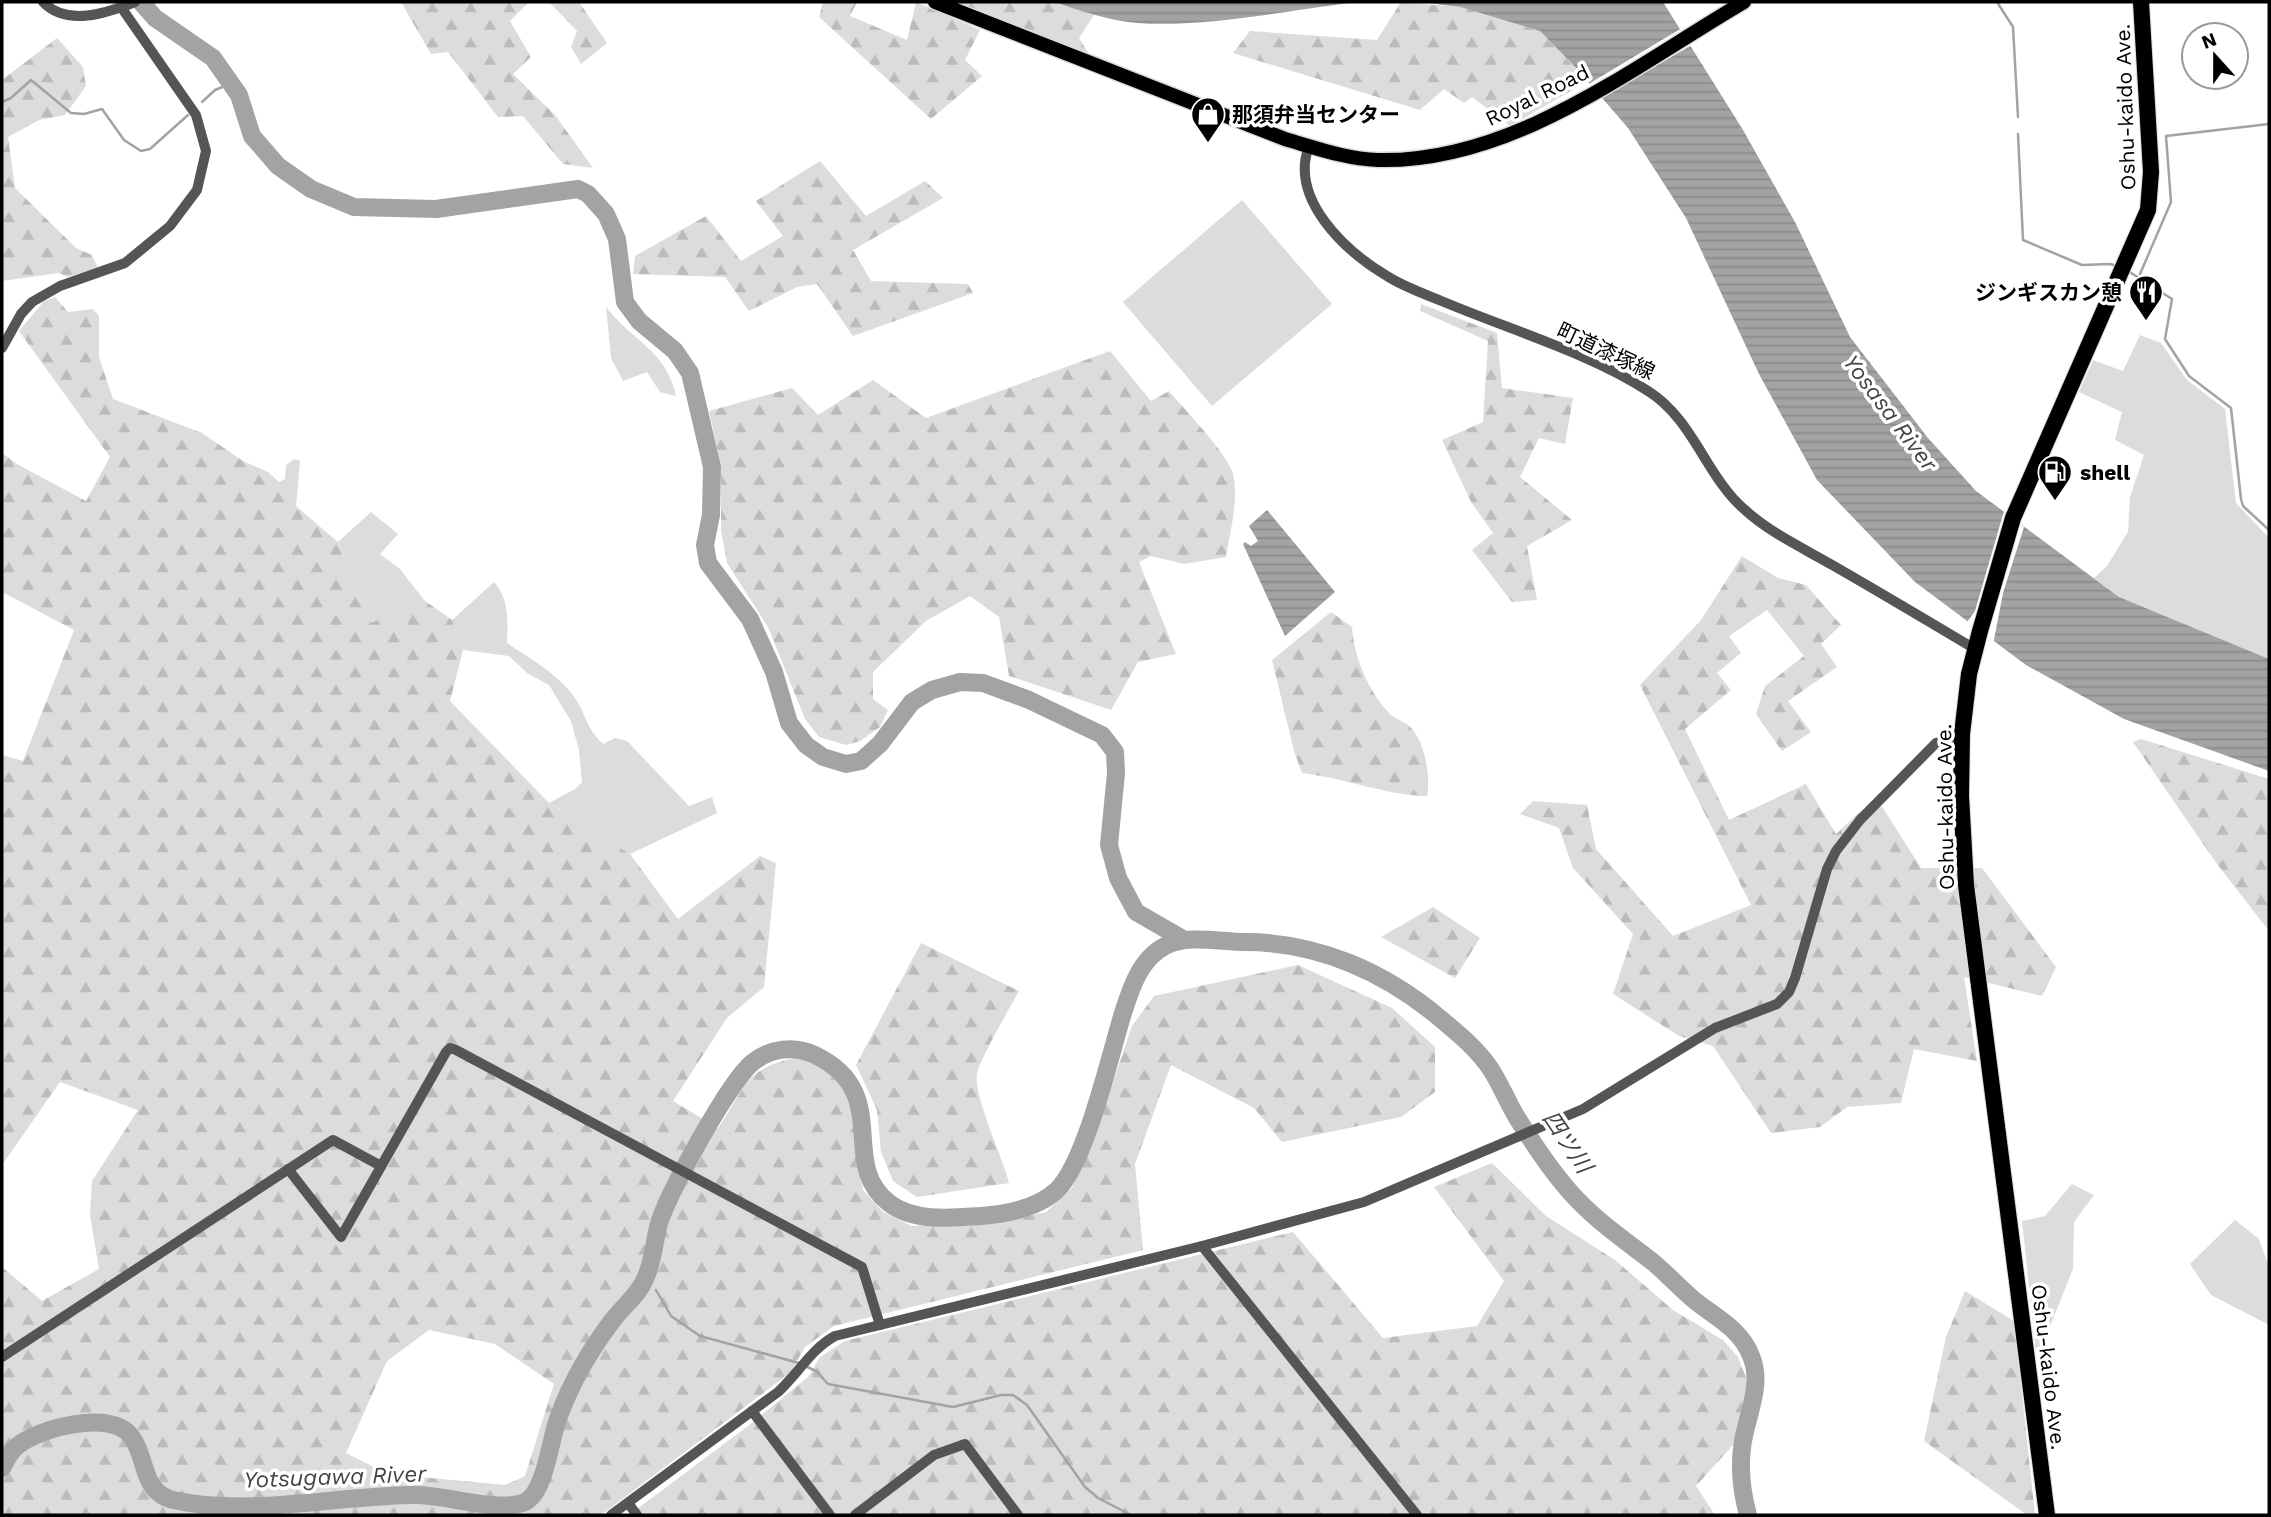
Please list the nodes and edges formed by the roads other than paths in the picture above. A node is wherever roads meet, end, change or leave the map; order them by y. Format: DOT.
graph roads {
  1 [pos="43,2"];
  2 [pos="936,2"];
  3 [pos="1744,2"];
  4 [pos="2141,2"];
  5 [pos="127,5"];
  6 [pos="1309,146"];
  7 [pos="2,348"];
  8 [pos="1975,649"];
  9 [pos="1962,734"];
  10 [pos="381,1166"];
  11 [pos="288,1169"];
  12 [pos="1202,1246"];
  13 [pos="880,1325"];
  14 [pos="2,1357"];
  15 [pos="752,1411"];
  16 [pos="628,1503"];
  17 [pos="611,1515"];
  18 [pos="637,1515"];
  19 [pos="830,1515"];
  20 [pos="855,1515"];
  21 [pos="1018,1515"];
  22 [pos="1417,1515"];
  23 [pos="2047,1515"];
  1 -- 5 [label="street"];
  2 -- 6 [label="main road, Royal Road"];
  3 -- 6 [label="main road, Royal Road"];
  4 -- 8 [label="highway, Oshu-kaido Ave."];
  5 -- 7 [label="street"];
  6 -- 8 [label="street, 町道漆塚線"];
  8 -- 9 [label="highway, Oshu-kaido Ave."];
  9 -- 12 [label="street"];
  9 -- 23 [label="highway, Oshu-kaido Ave."];
  10 -- 11 [label="street"];
  10 -- 11 [label="street"];
  10 -- 13 [label="street"];
  11 -- 14 [label="street"];
  12 -- 13 [label="street"];
  12 -- 22 [label="street"];
  13 -- 15 [label="street"];
  15 -- 16 [label="street"];
  15 -- 19 [label="street"];
  16 -- 17 [label="street"];
  16 -- 18 [label="street"];
  20 -- 21 [label="street"];
}
